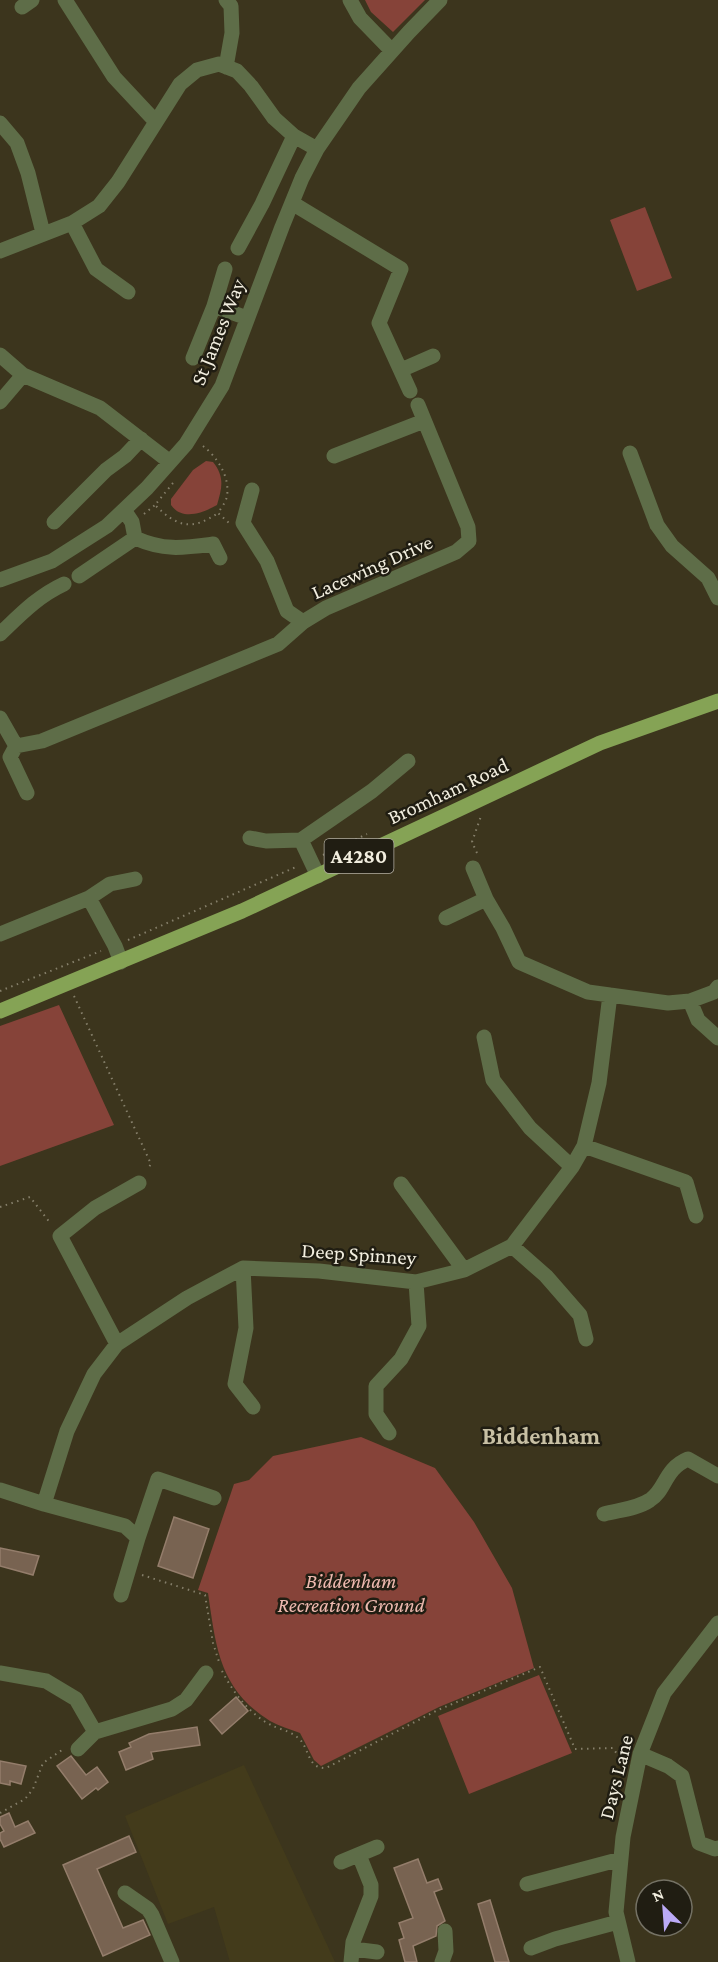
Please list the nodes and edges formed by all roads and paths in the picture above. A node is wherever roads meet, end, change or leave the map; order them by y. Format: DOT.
graph roads {
  1 [pos="65,0"];
  2 [pos="226,0"];
  3 [pos="350,0"];
  4 [pos="440,0"];
  5 [pos="392,51"];
  6 [pos="226,67"];
  7 [pos="156,122"];
  8 [pos="0,123"];
  9 [pos="294,136"];
  10 [pos="317,149"];
  11 [pos="292,203"];
  12 [pos="72,223"];
  13 [pos="43,233"];
  14 [pos="238,248"];
  15 [pos="0,251"];
  16 [pos="225,269"];
  17 [pos="128,292"];
  18 [pos="214,306"];
  19 [pos="247,318"];
  20 [pos="0,355"];
  21 [pos="433,356"];
  22 [pos="193,358"];
  23 [pos="401,370"];
  24 [pos="23,375"];
  25 [pos="410,391"];
  26 [pos="0,402"];
  27 [pos="418,405"];
  28 [pos="424,422"];
  29 [pos="141,439"];
  30 [pos="630,453"];
  31 [pos="197,454"];
  32 [pos="334,456"];
  33 [pos="170,462"];
  34 [pos="176,480"];
  35 [pos="252,490"];
  36 [pos="124,510"];
  37 [pos="218,513"];
  38 [pos="54,522"];
  39 [pos="234,527"];
  40 [pos="135,538"];
  41 [pos="220,558"];
  42 [pos="79,576"];
  43 [pos="0,580"];
  44 [pos="64,584"];
  45 [pos="718,598"];
  46 [pos="303,622"];
  47 [pos="0,634"];
  48 [pos="718,701"];
  49 [pos="0,718"];
  50 [pos="16,746"];
  51 [pos="408,761"];
  52 [pos="27,792"];
  53 [pos="482,814"];
  54 [pos="250,838"];
  55 [pos="301,840"];
  56 [pos="473,868"];
  57 [pos="318,876"];
  58 [pos="135,879"];
  59 [pos="89,898"];
  60 [pos="486,899"];
  61 [pos="446,918"];
  62 [pos="0,934"];
  63 [pos="121,962"];
  64 [pos="68,984"];
  65 [pos="718,987"];
  66 [pos="610,995"];
  67 [pos="690,1001"];
  68 [pos="0,1011"];
  69 [pos="484,1037"];
  70 [pos="718,1038"];
  71 [pos="584,1146"];
  72 [pos="572,1167"];
  73 [pos="139,1183"];
  74 [pos="401,1184"];
  75 [pos="0,1208"];
  76 [pos="696,1216"];
  77 [pos="60,1236"];
  78 [pos="512,1246"];
  79 [pos="243,1268"];
  80 [pos="464,1270"];
  81 [pos="416,1282"];
  82 [pos="586,1339"];
  83 [pos="117,1344"];
  84 [pos="253,1407"];
  85 [pos="389,1433"];
  86 [pos="718,1476"];
  87 [pos="0,1490"];
  88 [pos="214,1498"];
  89 [pos="44,1503"];
  90 [pos="604,1514"];
  91 [pos="138,1538"];
  92 [pos="141,1575"];
  93 [pos="121,1595"];
  94 [pos="718,1623"];
  95 [pos="0,1672"];
  96 [pos="206,1673"];
  97 [pos="95,1732"];
  98 [pos="78,1749"];
  99 [pos="640,1754"];
  100 [pos="634,1776"];
  101 [pos="0,1813"];
  102 [pos="377,1847"];
  103 [pos="718,1848"];
  104 [pos="359,1855"];
  105 [pos="621,1859"];
  106 [pos="341,1862"];
  107 [pos="527,1884"];
  108 [pos="125,1893"];
  109 [pos="618,1922"];
  110 [pos="445,1931"];
  111 [pos="531,1948"];
  112 [pos="377,1952"];
  113 [pos="352,1956"];
  114 [pos="172,1962"];
  115 [pos="442,1962"];
  116 [pos="628,1962"];
  1 -- 7 [label="street"];
  2 -- 6 [label="street"];
  3 -- 5 [label="street"];
  4 -- 5 [label="street, St James Way"];
  5 -- 10 [label="street, St James Way"];
  6 -- 7 [label="street"];
  6 -- 9 [label="street"];
  7 -- 12 [label="street"];
  8 -- 13 [label="street"];
  9 -- 10 [label="street"];
  9 -- 14 [label="street"];
  10 -- 11 [label="street, St James Way"];
  11 -- 19 [label="street, St James Way"];
  11 -- 23 [label="street"];
  12 -- 13 [label="street"];
  12 -- 17 [label="street"];
  13 -- 15 [label="street"];
  16 -- 18 [label="street"];
  18 -- 19 [label="street"];
  18 -- 22 [label="street"];
  19 -- 33 [label="street, St James Way"];
  20 -- 24 [label="street"];
  21 -- 23 [label="street"];
  23 -- 25 [label="street"];
  24 -- 26 [label="street"];
  24 -- 29 [label="street"];
  27 -- 28 [label="street"];
  28 -- 32 [label="street"];
  28 -- 46 [label="street, Lacewing Drive"];
  29 -- 33 [label="street"];
  29 -- 38 [label="street"];
  30 -- 45 [label="street"];
  31 -- 37 [label="path"];
  33 -- 36 [label="street, St James Way"];
  34 -- 37 [label="path"];
  35 -- 46 [label="street"];
  36 -- 40 [label="street"];
  36 -- 43 [label="street, St James Way"];
  37 -- 39 [label="path"];
  40 -- 41 [label="street"];
  40 -- 42 [label="street"];
  44 -- 47 [label="street"];
  46 -- 50 [label="street, Lacewing Drive"];
  48 -- 57 [label="main road, Bromham Road / A4280"];
  49 -- 50 [label="street"];
  50 -- 52 [label="street"];
  51 -- 55 [label="street"];
  53 -- 56 [label="path"];
  54 -- 55 [label="street"];
  55 -- 57 [label="street"];
  56 -- 60 [label="street"];
  57 -- 63 [label="main road, Bromham Road / A4280"];
  58 -- 59 [label="street"];
  59 -- 62 [label="street"];
  59 -- 63 [label="street"];
  60 -- 61 [label="street"];
  60 -- 66 [label="street"];
  63 -- 64 [label="main road, Bromham Road / A4280"];
  64 -- 68 [label="main road, Bromham Road / A4280"];
  64 -- 73 [label="path"];
  65 -- 67 [label="street"];
  66 -- 67 [label="street"];
  66 -- 71 [label="street, Deep Spinney"];
  67 -- 70 [label="street"];
  69 -- 72 [label="street"];
  71 -- 72 [label="street, Deep Spinney"];
  71 -- 76 [label="street"];
  72 -- 78 [label="street, Deep Spinney"];
  73 -- 77 [label="street"];
  74 -- 80 [label="street"];
  75 -- 77 [label="path"];
  77 -- 83 [label="street"];
  78 -- 80 [label="street, Deep Spinney"];
  78 -- 82 [label="street"];
  79 -- 81 [label="street, Deep Spinney"];
  79 -- 83 [label="street"];
  79 -- 84 [label="street"];
  80 -- 81 [label="street, Deep Spinney"];
  81 -- 85 [label="street"];
  83 -- 89 [label="street"];
  86 -- 90 [label="street"];
  87 -- 89 [label="street"];
  88 -- 91 [label="street"];
  89 -- 91 [label="street"];
  91 -- 93 [label="street"];
  92 -- 100 [label="path"];
  94 -- 99 [label="street, Days Lane"];
  95 -- 97 [label="street"];
  96 -- 97 [label="street"];
  97 -- 98 [label="street"];
  98 -- 101 [label="path"];
  99 -- 100 [label="street, Days Lane"];
  99 -- 103 [label="street"];
  100 -- 105 [label="street, Days Lane"];
  102 -- 104 [label="street"];
  104 -- 106 [label="street"];
  104 -- 113 [label="street"];
  105 -- 107 [label="street"];
  105 -- 109 [label="street, Days Lane"];
  108 -- 114 [label="street"];
  109 -- 111 [label="street"];
  109 -- 116 [label="street, Days Lane"];
  110 -- 115 [label="street"];
  112 -- 113 [label="street"];
}
